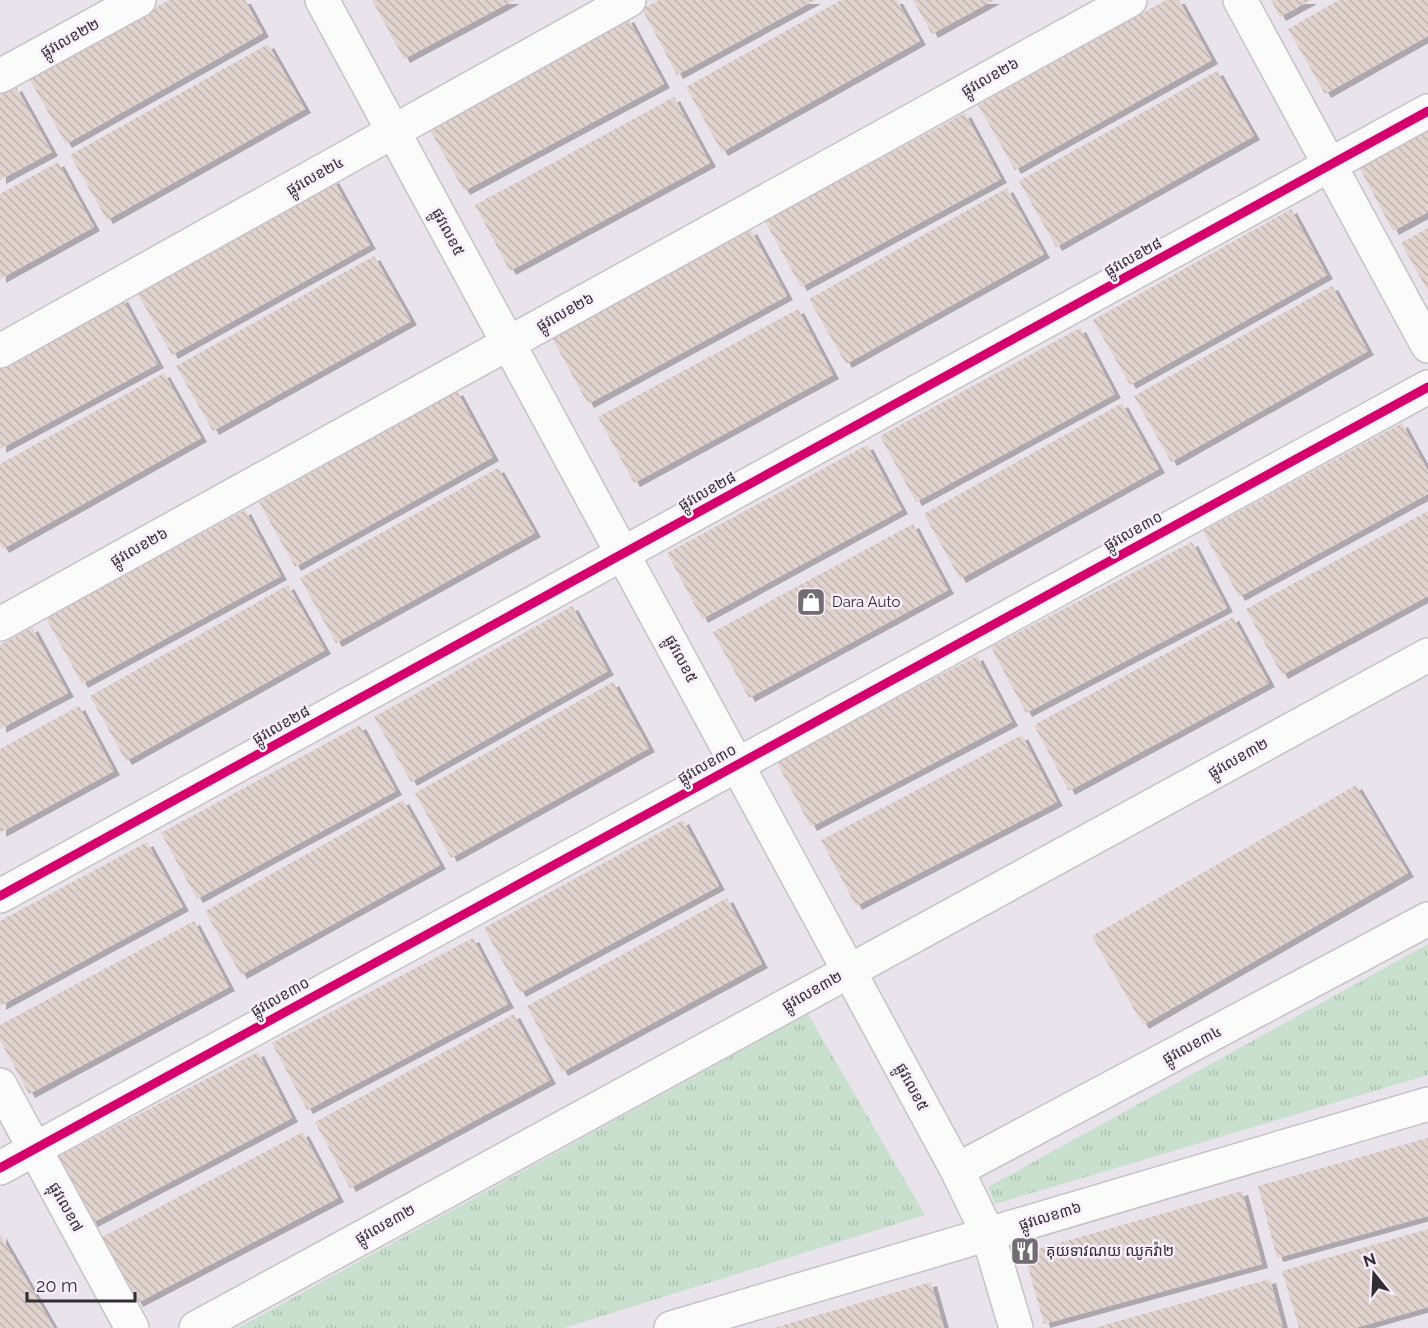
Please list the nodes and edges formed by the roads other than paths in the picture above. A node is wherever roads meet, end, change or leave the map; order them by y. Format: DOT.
graph roads {
  1 [pos="139,0"];
  2 [pos="322,0"];
  3 [pos="629,0"];
  4 [pos="1130,0"];
  5 [pos="1240,0"];
  6 [pos="0,76"];
  7 [pos="1428,111"];
  8 [pos="394,132"];
  9 [pos="1330,165"];
  10 [pos="509,344"];
  11 [pos="1428,346"];
  12 [pos="0,351"];
  13 [pos="1428,387"];
  14 [pos="624,554"];
  15 [pos="0,624"];
  16 [pos="1428,655"];
  17 [pos="738,764"];
  18 [pos="0,896"];
  19 [pos="1428,919"];
  20 [pos="849,971"];
  21 [pos="0,1086"];
  22 [pos="1428,1104"];
  23 [pos="35,1149"];
  24 [pos="0,1168"];
  25 [pos="957,1170"];
  26 [pos="988,1234"];
  27 [pos="132,1328"];
  28 [pos="196,1328"];
  29 [pos="671,1328"];
  30 [pos="1017,1328"];
  1 -- 6 [label="street, ផ្លូវលេខ២២"];
  2 -- 8 [label="street, ផ្លូវលេខ៥"];
  3 -- 8 [label="street, ផ្លូវលេខ២៤"];
  4 -- 10 [label="street, ផ្លូវលេខ២៦"];
  5 -- 9 [label="street"];
  7 -- 9 [label="street, ផ្លូវលេខ២៨"];
  8 -- 10 [label="street, ផ្លូវលេខ៥"];
  8 -- 12 [label="street, ផ្លូវលេខ២៤"];
  9 -- 11 [label="street"];
  9 -- 14 [label="street, ផ្លូវលេខ២៨"];
  10 -- 14 [label="street, ផ្លូវលេខ៥"];
  10 -- 15 [label="street, ផ្លូវលេខ២៦"];
  13 -- 17 [label="street, ផ្លូវលេខ៣០"];
  14 -- 17 [label="street, ផ្លូវលេខ៥"];
  14 -- 18 [label="street, ផ្លូវលេខ២៨"];
  16 -- 20 [label="street, ផ្លូវលេខ៣២"];
  17 -- 20 [label="street, ផ្លូវលេខ៥"];
  17 -- 23 [label="street, ផ្លូវលេខ៣០"];
  19 -- 25 [label="street, ផ្លូវលេខ៣៤"];
  20 -- 25 [label="street, ផ្លូវលេខ៥"];
  20 -- 28 [label="street, ផ្លូវលេខ៣២"];
  21 -- 23 [label="street, ផ្លុវលេខ៧"];
  22 -- 26 [label="street, ផ្លូវលេខ៣៦"];
  23 -- 24 [label="street, ផ្លូវលេខ៣០"];
  23 -- 27 [label="street, ផ្លុវលេខ៧"];
  25 -- 26 [label="street, ផ្លូវលេខ៥"];
  26 -- 29 [label="street, ផ្លូវលេខ៣៦"];
  26 -- 30 [label="street, ផ្លូវលេខ៥"];
}
